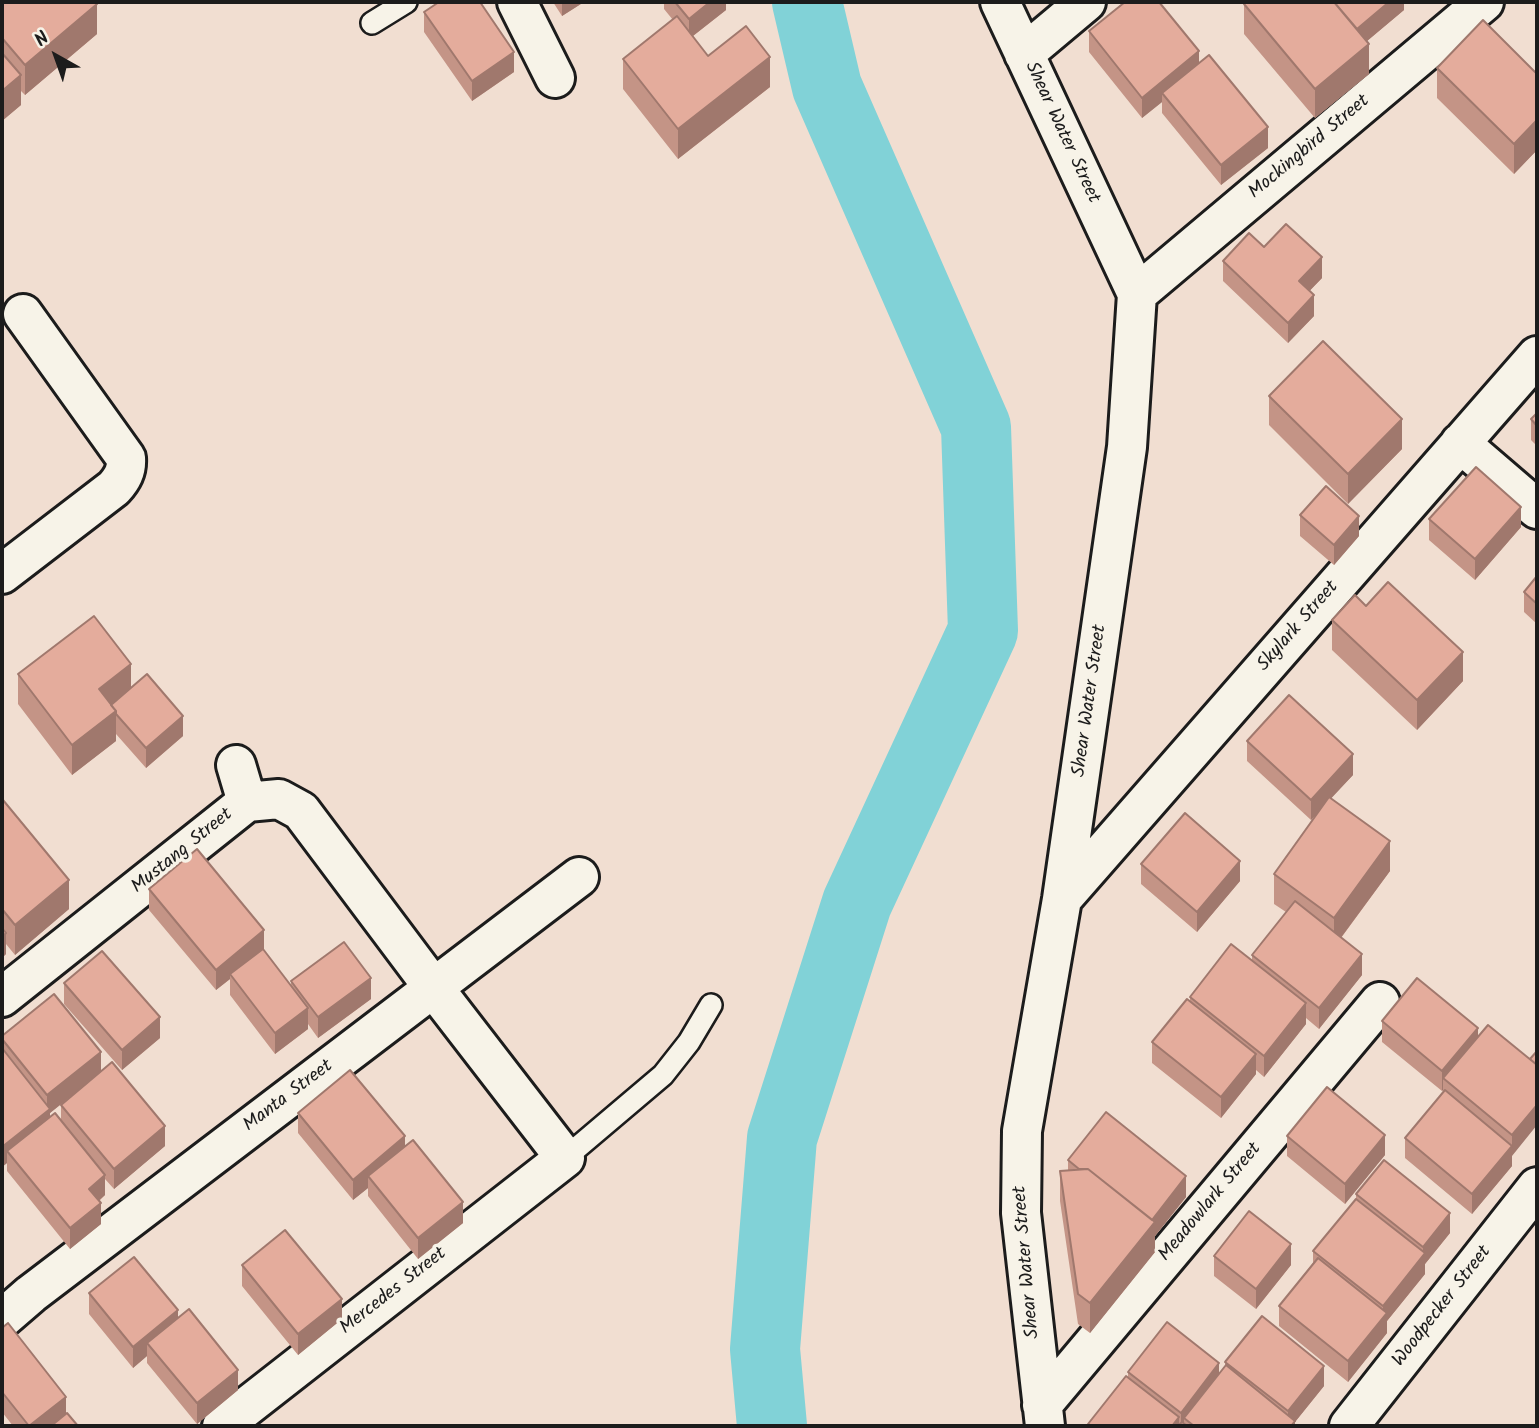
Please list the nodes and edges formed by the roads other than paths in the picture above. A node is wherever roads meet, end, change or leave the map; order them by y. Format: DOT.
graph roads {
  1 [pos="406,2"];
  2 [pos="517,2"];
  3 [pos="1000,2"];
  4 [pos="1086,2"];
  5 [pos="1484,2"];
  6 [pos="372,23"];
  7 [pos="1024,54"];
  8 [pos="555,78"];
  9 [pos="1137,294"];
  10 [pos="23,314"];
  11 [pos="1537,356"];
  12 [pos="1460,443"];
  13 [pos="1537,509"];
  14 [pos="2,574"];
  15 [pos="236,765"];
  16 [pos="247,802"];
  17 [pos="579,877"];
  18 [pos="1062,899"];
  19 [pos="433,987"];
  20 [pos="2,997"];
  21 [pos="1380,1002"];
  22 [pos="711,1004"];
  23 [pos="565,1158"];
  24 [pos="1537,1187"];
  25 [pos="2,1319"];
  26 [pos="1043,1415"];
  27 [pos="222,1426"];
  28 [pos="1349,1426"];
  1 -- 6 [label="lane"];
  2 -- 8 [label="street"];
  3 -- 7 [label="street, Shear Water Street"];
  4 -- 7 [label="street"];
  5 -- 9 [label="street, Mockingbird Street"];
  7 -- 9 [label="street, Shear Water Street"];
  9 -- 18 [label="street, Shear Water Street"];
  10 -- 14 [label="street"];
  11 -- 12 [label="street, Skylark Street"];
  12 -- 13 [label="street"];
  12 -- 18 [label="street, Skylark Street"];
  15 -- 16 [label="street"];
  16 -- 19 [label="street, Mustang Street"];
  16 -- 20 [label="street, Mustang Street"];
  17 -- 19 [label="street, Manta Street"];
  18 -- 26 [label="street, Shear Water Street"];
  19 -- 23 [label="street, Mustang Street"];
  19 -- 25 [label="street, Manta Street"];
  21 -- 26 [label="street, Meadowlark Street"];
  22 -- 23 [label="lane"];
  23 -- 27 [label="street, Mercedes Street"];
  24 -- 28 [label="street, Woodpecker Street"];
}
